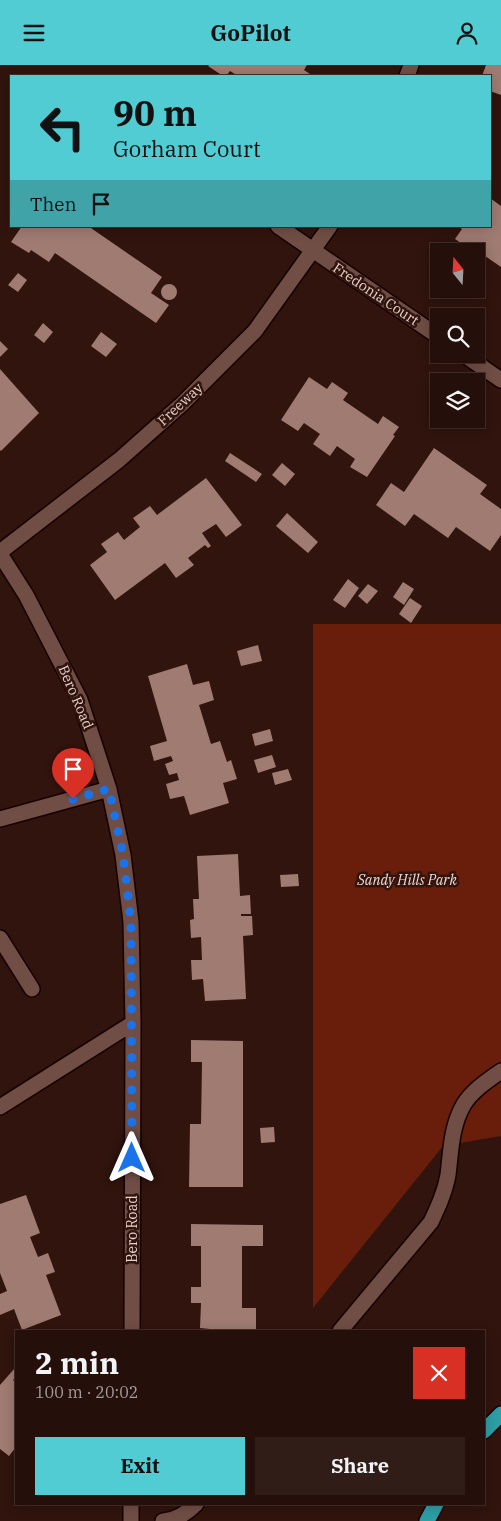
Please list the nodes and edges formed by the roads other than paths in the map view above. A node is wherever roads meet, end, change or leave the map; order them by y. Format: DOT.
graph roads {
  1 [pos="279,227"];
  2 [pos="329,227"];
  3 [pos="314,252"];
  4 [pos="430,331"];
  5 [pos="476,363"];
  6 [pos="501,380"];
  7 [pos="0,553"];
  8 [pos="109,789"];
  9 [pos="0,819"];
  10 [pos="0,938"];
  11 [pos="32,989"];
  12 [pos="133,1023"];
  13 [pos="501,1071"];
  14 [pos="0,1107"];
  15 [pos="132,1330"];
  16 [pos="341,1330"];
  17 [pos="501,1414"];
  18 [pos="485,1430"];
  19 [pos="131,1505"];
  20 [pos="195,1505"];
  21 [pos="435,1505"];
  22 [pos="131,1521"];
  23 [pos="163,1521"];
  24 [pos="427,1521"];
  1 -- 3 [label="street, Fredonia Court"];
  2 -- 3 [label="street, Freeway"];
  3 -- 4 [label="street, Fredonia Court"];
  3 -- 7 [label="street, Freeway"];
  5 -- 6 [label="street"];
  7 -- 8 [label="street, Bero Road"];
  8 -- 9 [label="street"];
  8 -- 12 [label="street, Bero Road"];
  10 -- 11 [label="street"];
  12 -- 14 [label="street"];
  12 -- 15 [label="street, Bero Road"];
  13 -- 16 [label="street"];
  17 -- 18 [label="highway"];
  19 -- 22 [label="street"];
  20 -- 23 [label="street"];
  21 -- 24 [label="highway"];
}
